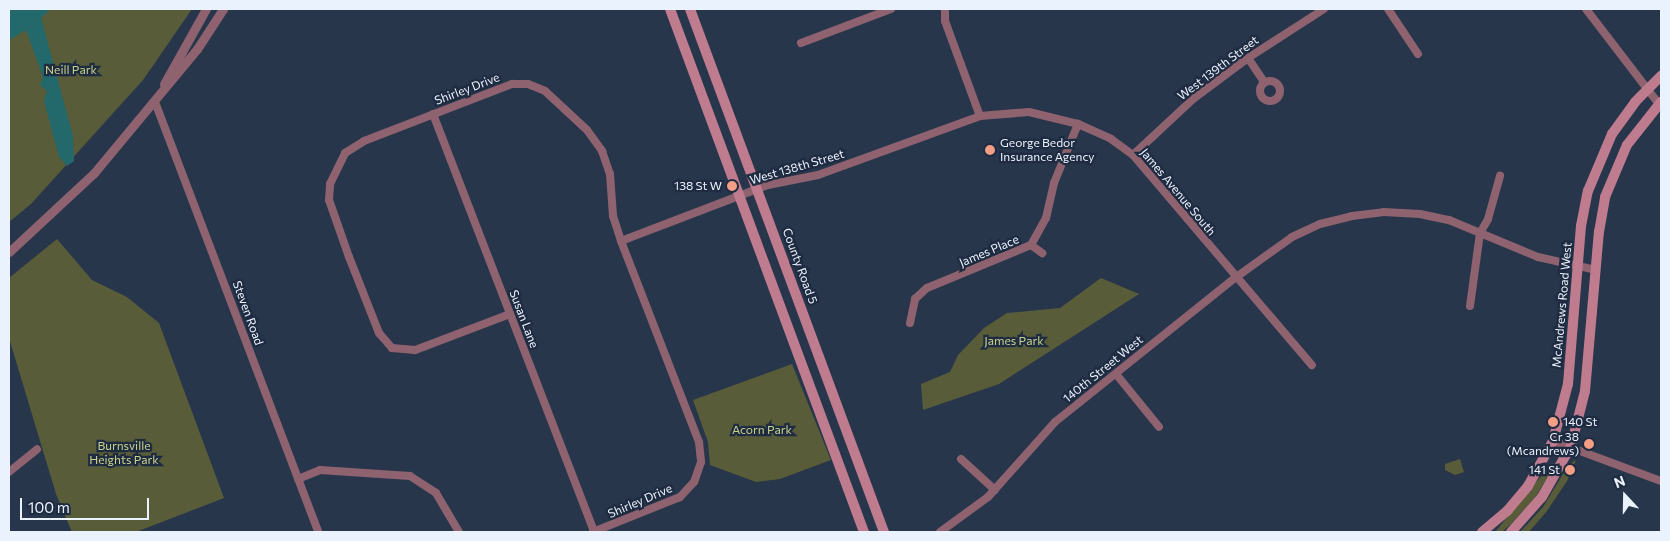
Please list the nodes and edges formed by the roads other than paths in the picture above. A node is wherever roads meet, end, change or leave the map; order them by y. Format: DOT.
graph roads {
  1 [pos="206,9"];
  2 [pos="223,9"];
  3 [pos="670,9"];
  4 [pos="690,9"];
  5 [pos="891,9"];
  6 [pos="945,9"];
  7 [pos="1324,9"];
  8 [pos="1388,9"];
  9 [pos="1586,9"];
  10 [pos="800,43"];
  11 [pos="1418,54"];
  12 [pos="1248,58"];
  13 [pos="1661,76"];
  14 [pos="1264,82"];
  15 [pos="1647,89"];
  16 [pos="155,102"];
  17 [pos="1660,103"];
  18 [pos="432,114"];
  19 [pos="980,116"];
  20 [pos="1078,124"];
  21 [pos="1132,155"];
  22 [pos="1500,176"];
  23 [pos="759,188"];
  24 [pos="742,196"];
  25 [pos="1480,233"];
  26 [pos="621,241"];
  27 [pos="1031,245"];
  28 [pos="9,252"];
  29 [pos="1042,253"];
  30 [pos="1577,267"];
  31 [pos="1596,270"];
  32 [pos="1235,278"];
  33 [pos="1470,306"];
  34 [pos="510,314"];
  35 [pos="910,323"];
  36 [pos="1312,365"];
  37 [pos="1116,374"];
  38 [pos="1159,428"];
  39 [pos="1553,441"];
  40 [pos="1571,446"];
  41 [pos="37,449"];
  42 [pos="961,458"];
  43 [pos="9,472"];
  44 [pos="298,479"];
  45 [pos="1661,481"];
  46 [pos="995,490"];
  47 [pos="318,532"];
  48 [pos="459,532"];
  49 [pos="594,532"];
  50 [pos="864,532"];
  51 [pos="884,532"];
  52 [pos="940,532"];
  53 [pos="1482,532"];
  54 [pos="1511,532"];
  1 -- 16 [label="street"];
  2 -- 16 [label="street"];
  3 -- 24 [label="main road"];
  4 -- 23 [label="main road, County Road 5"];
  5 -- 10 [label="street"];
  6 -- 19 [label="street"];
  7 -- 12 [label="street, West 139th Street"];
  8 -- 11 [label="street"];
  9 -- 15 [label="street"];
  12 -- 14 [label="street"];
  12 -- 21 [label="street, West 139th Street"];
  13 -- 15 [label="main road, McAndrews Road West"];
  15 -- 17 [label="street"];
  15 -- 30 [label="main road, McAndrews Road West"];
  16 -- 28 [label="street"];
  16 -- 44 [label="street, Steven Road"];
  17 -- 31 [label="main road"];
  18 -- 26 [label="street, Shirley Drive"];
  18 -- 34 [label="street, Susan Lane"];
  18 -- 34 [label="street, Shirley Drive"];
  19 -- 20 [label="street, James Avenue South"];
  19 -- 23 [label="street, West 138th Street"];
  20 -- 21 [label="street, James Avenue South"];
  20 -- 27 [label="street, James Place"];
  21 -- 32 [label="street, James Avenue South"];
  22 -- 25 [label="street"];
  23 -- 24 [label="street, West 138th Street"];
  23 -- 51 [label="main road, County Road 5"];
  24 -- 26 [label="street, West 138th Street"];
  24 -- 50 [label="main road"];
  25 -- 30 [label="street, 140th Street West"];
  25 -- 32 [label="street, 140th Street West"];
  25 -- 33 [label="street"];
  26 -- 49 [label="street, Shirley Drive"];
  27 -- 29 [label="street"];
  27 -- 35 [label="street, James Place"];
  30 -- 31 [label="street, 140th Street West"];
  30 -- 39 [label="main road, McAndrews Road West"];
  31 -- 40 [label="main road"];
  32 -- 36 [label="street"];
  32 -- 37 [label="street, 140th Street West"];
  34 -- 49 [label="street, Susan Lane"];
  37 -- 38 [label="street"];
  37 -- 46 [label="street, 140th Street West"];
  39 -- 40 [label="street"];
  39 -- 53 [label="main road, McAndrews Road West"];
  40 -- 45 [label="street"];
  40 -- 54 [label="main road"];
  41 -- 43 [label="street"];
  42 -- 46 [label="street"];
  44 -- 47 [label="street, Steven Road"];
  44 -- 48 [label="street"];
  46 -- 52 [label="street, 140th Street West"];
}
